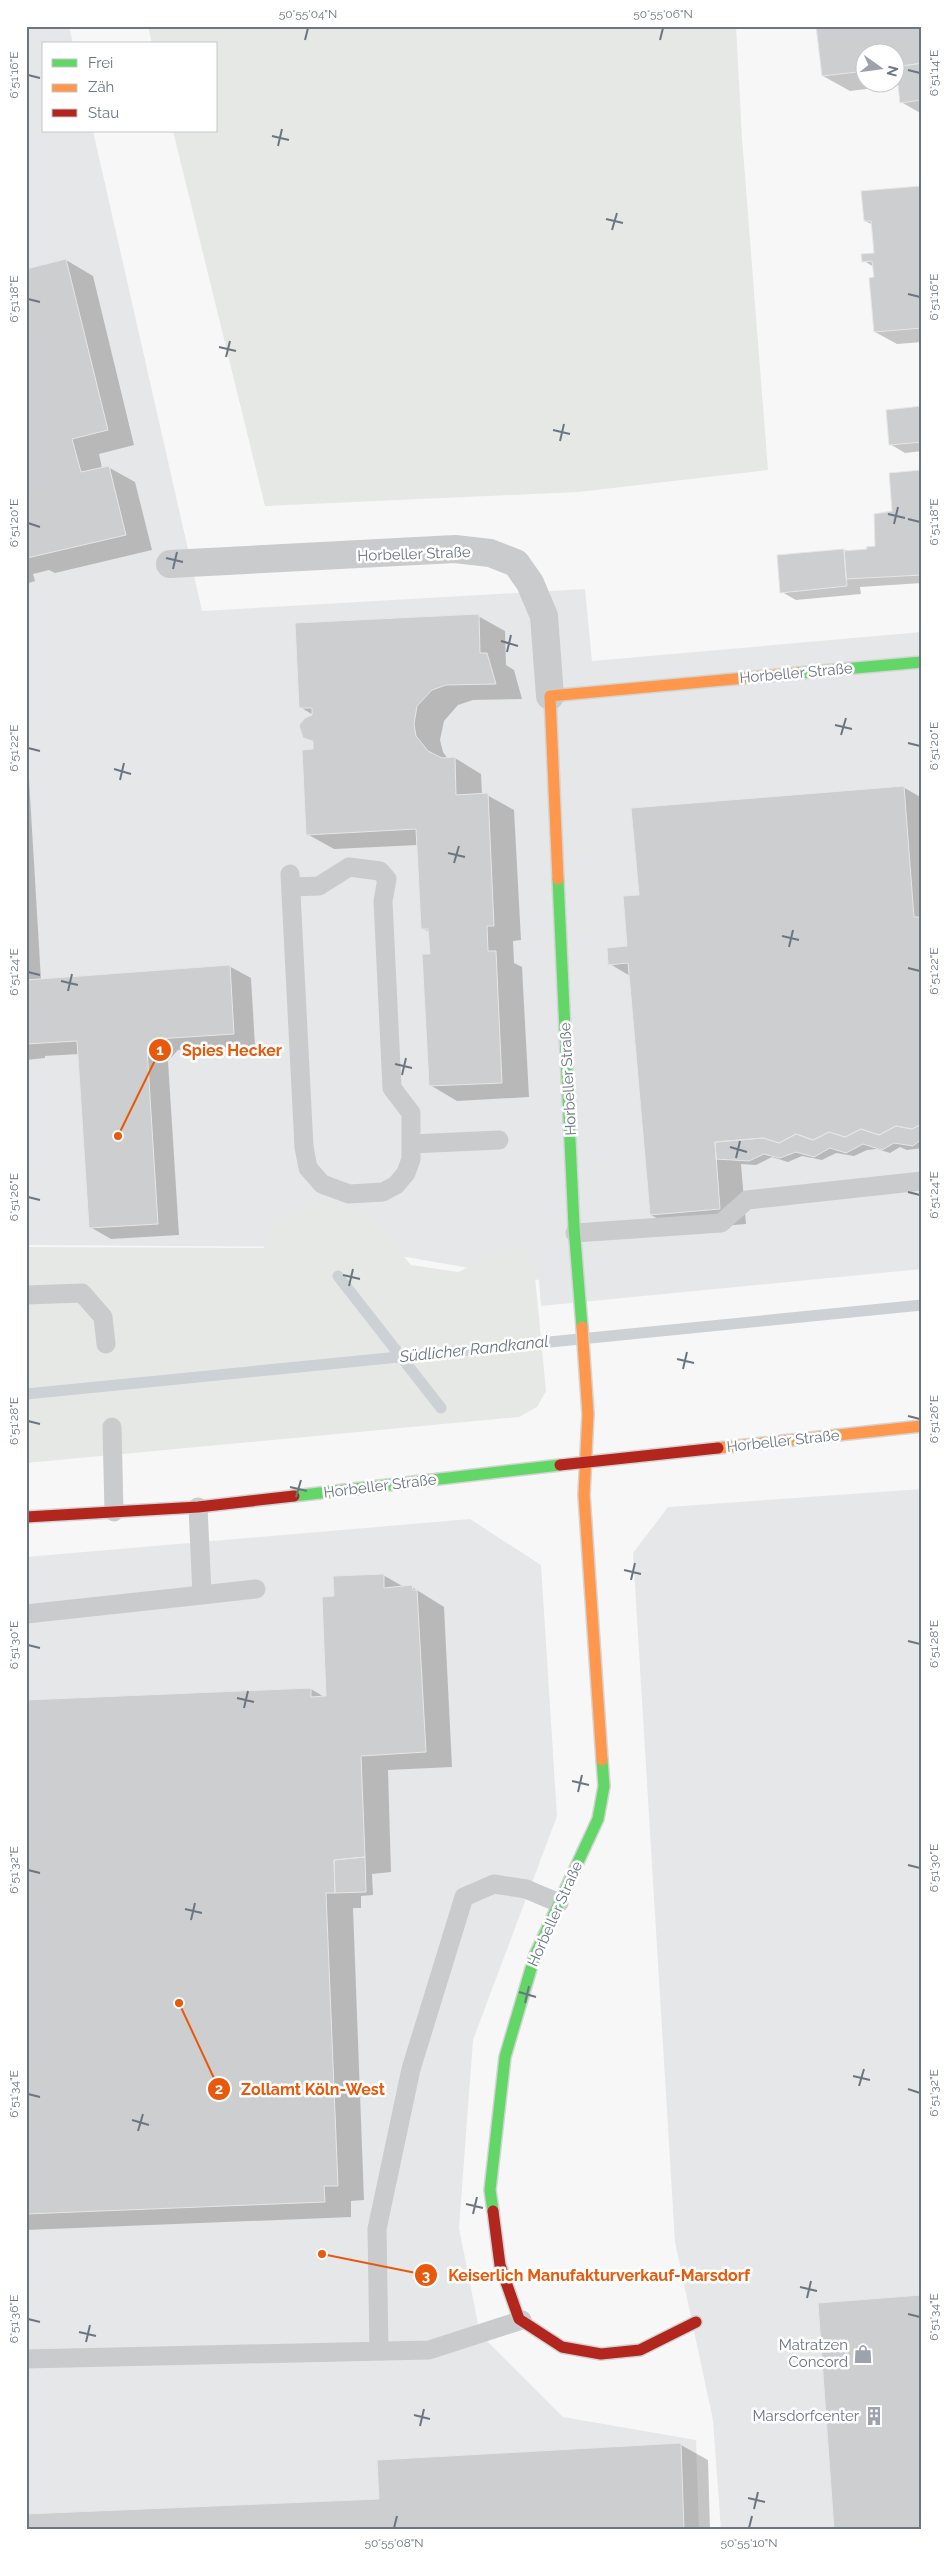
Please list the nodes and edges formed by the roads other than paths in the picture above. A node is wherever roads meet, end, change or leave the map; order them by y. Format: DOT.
graph roads {
  1 [pos="170,564"];
  2 [pos="922,662"];
  3 [pos="550,696"];
  4 [pos="499,1140"];
  5 [pos="411,1144"];
  6 [pos="922,1181"];
  7 [pos="575,1233"];
  8 [pos="26,1295"];
  9 [pos="106,1344"];
  10 [pos="922,1426"];
  11 [pos="112,1427"];
  12 [pos="584,1463"];
  13 [pos="198,1507"];
  14 [pos="114,1512"];
  15 [pos="26,1517"];
  16 [pos="256,1589"];
  17 [pos="202,1595"];
  18 [pos="26,1614"];
  19 [pos="558,1903"];
  20 [pos="522,2320"];
  21 [pos="696,2322"];
  22 [pos="379,2351"];
  23 [pos="26,2360"];
  1 -- 3 [label="street, Horbeller Straße"];
  2 -- 3 [label="street, Horbeller Straße"];
  3 -- 7 [label="street, Horbeller Straße"];
  4 -- 5 [label="lane"];
  5 -- 5 [label="lane"];
  6 -- 7 [label="lane"];
  7 -- 12 [label="street, Horbeller Straße"];
  8 -- 9 [label="lane"];
  10 -- 12 [label="street, Horbeller Straße"];
  11 -- 14 [label="lane"];
  12 -- 13 [label="street, Horbeller Straße"];
  12 -- 19 [label="street, Horbeller Straße"];
  13 -- 14 [label="street, Horbeller Straße"];
  13 -- 17 [label="lane"];
  14 -- 15 [label="street, Horbeller Straße"];
  16 -- 17 [label="lane"];
  17 -- 18 [label="lane"];
  19 -- 20 [label="street, Horbeller Straße"];
  19 -- 22 [label="lane"];
  20 -- 21 [label="street"];
  20 -- 22 [label="lane"];
  22 -- 23 [label="lane"];
}
